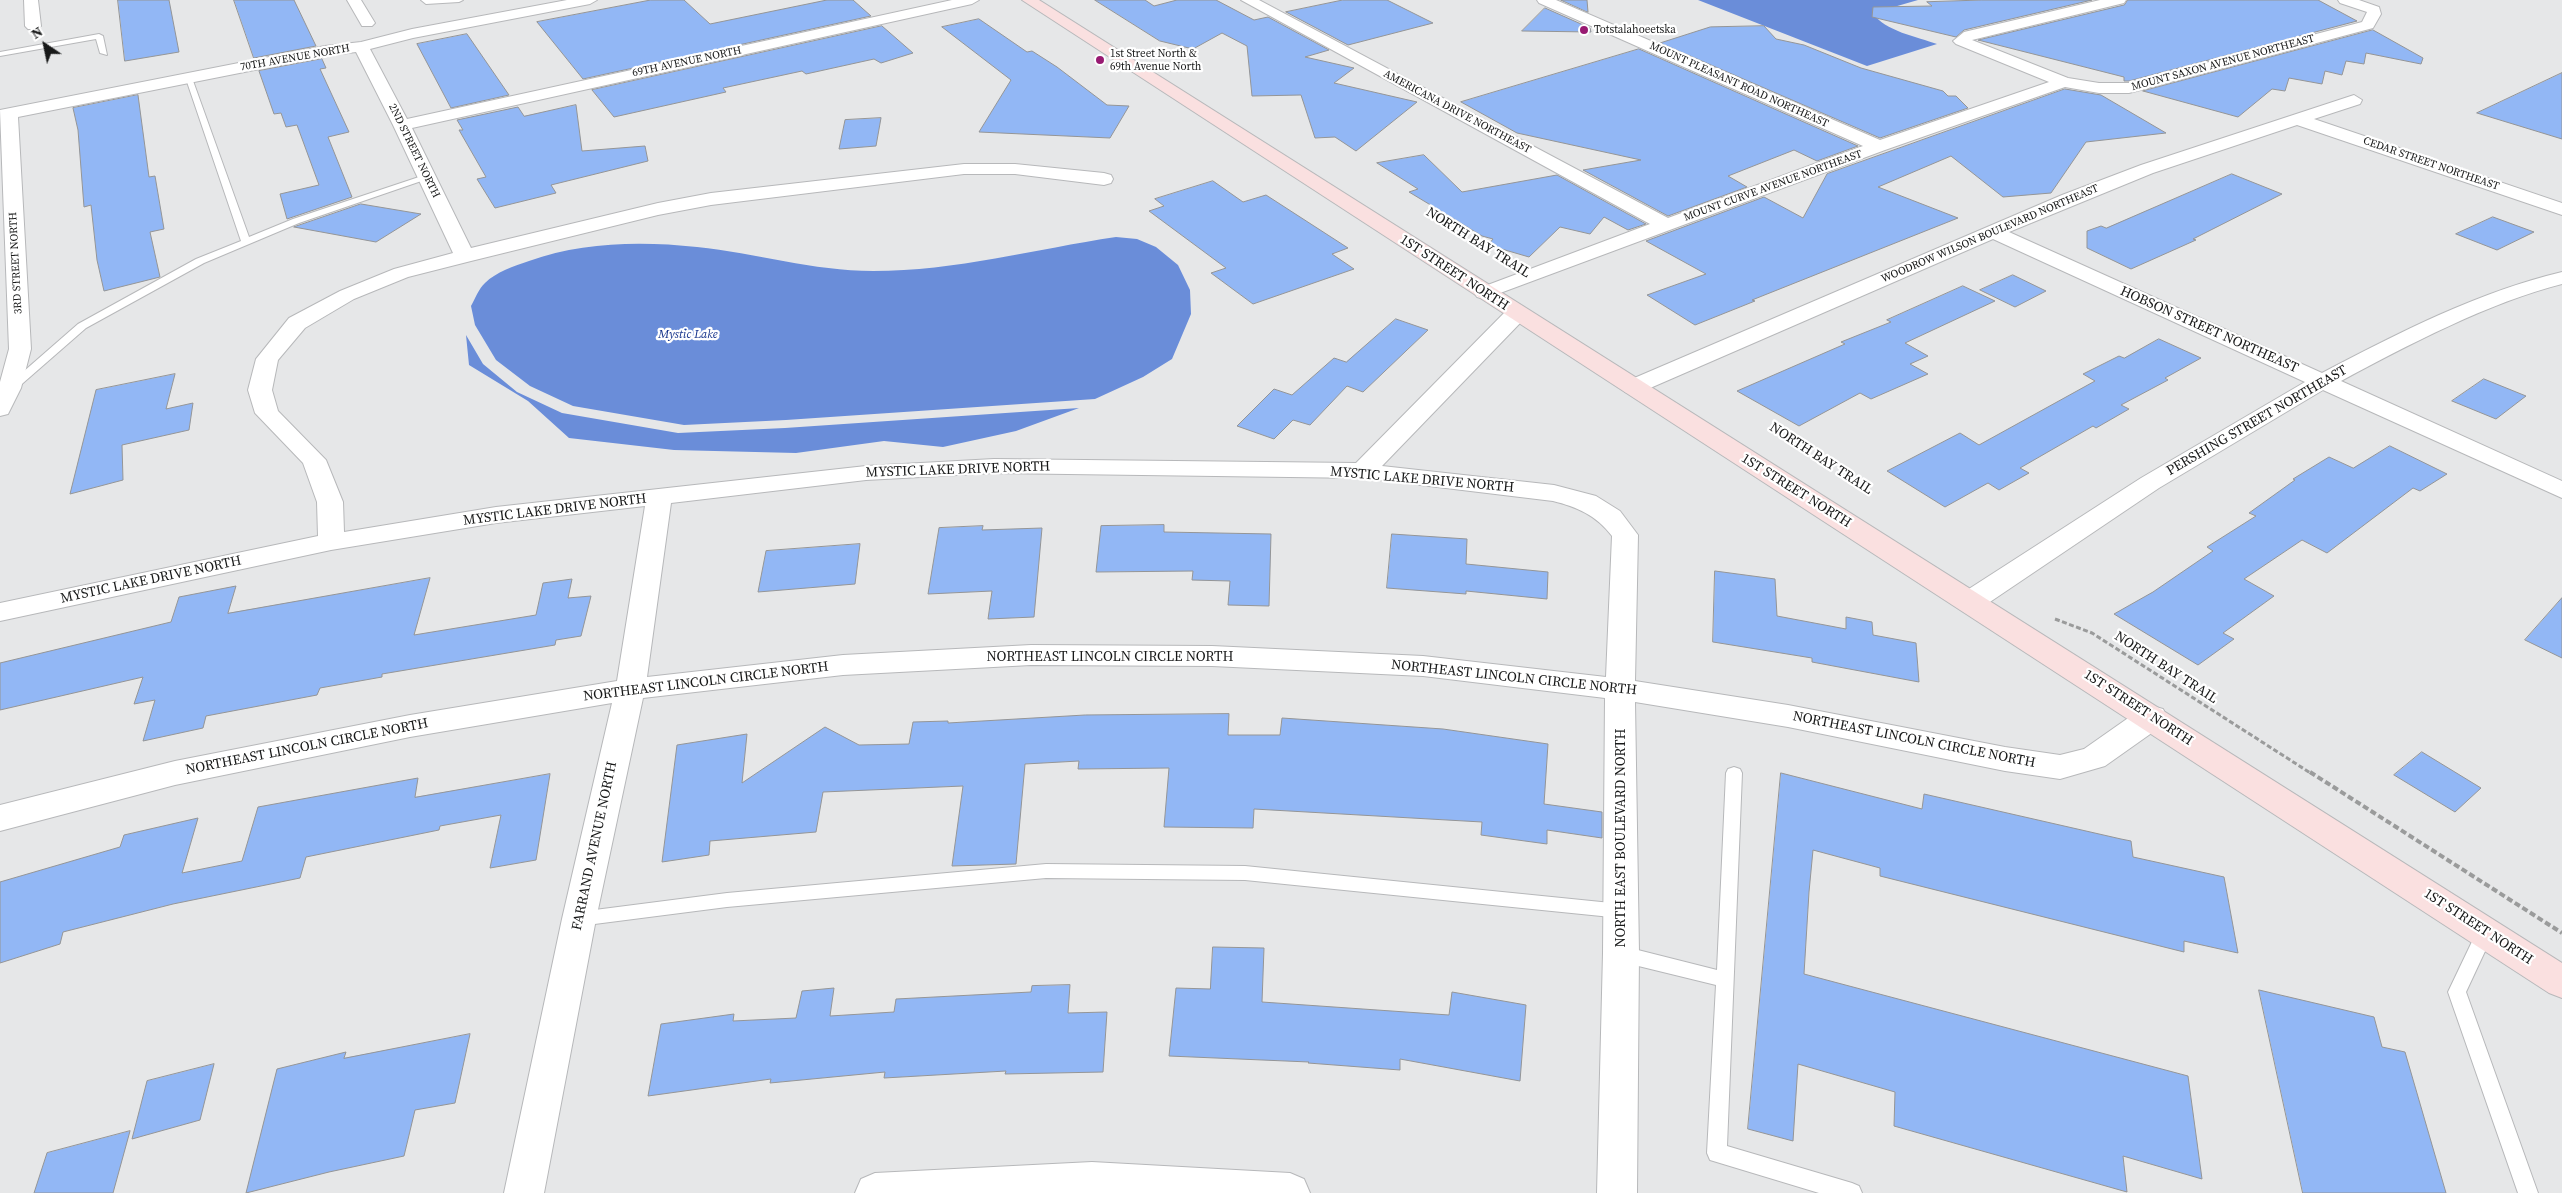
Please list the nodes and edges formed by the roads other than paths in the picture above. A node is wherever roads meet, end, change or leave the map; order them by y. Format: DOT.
graph roads {
  1 [pos="31,0"];
  2 [pos="354,0"];
  3 [pos="425,0"];
  4 [pos="459,0"];
  5 [pos="590,0"];
  6 [pos="972,0"];
  7 [pos="1029,0"];
  8 [pos="1248,0"];
  9 [pos="1544,0"];
  10 [pos="2119,0"];
  11 [pos="2345,0"];
  12 [pos="367,23"];
  13 [pos="32,26"];
  14 [pos="361,47"];
  15 [pos="104,52"];
  16 [pos="0,54"];
  17 [pos="188,78"];
  18 [pos="2064,82"];
  19 [pos="2354,100"];
  20 [pos="4,114"];
  21 [pos="2300,120"];
  22 [pos="402,124"];
  23 [pos="1879,146"];
  24 [pos="428,177"];
  25 [pos="1104,179"];
  26 [pos="2562,209"];
  27 [pos="1666,225"];
  28 [pos="1993,232"];
  29 [pos="246,242"];
  30 [pos="465,256"];
  31 [pos="2562,278"];
  32 [pos="1484,293"];
  33 [pos="1517,313"];
  34 [pos="2323,382"];
  35 [pos="10,388"];
  36 [pos="1633,388"];
  37 [pos="0,408"];
  38 [pos="1363,471"];
  39 [pos="2562,490"];
  40 [pos="659,498"];
  41 [pos="1587,502"];
  42 [pos="331,542"];
  43 [pos="1971,601"];
  44 [pos="0,612"];
  45 [pos="630,689"];
  46 [pos="1620,689"];
  47 [pos="2152,717"];
  48 [pos="1734,773"];
  49 [pos="0,818"];
  50 [pos="1621,911"];
  51 [pos="579,919"];
  52 [pos="2485,932"];
  53 [pos="1622,953"];
  54 [pos="1725,980"];
  55 [pos="2562,982"];
  56 [pos="524,1193"];
  57 [pos="875,1193"];
  58 [pos="1290,1193"];
  59 [pos="1617,1193"];
  60 [pos="1852,1193"];
  61 [pos="2528,1193"];
  1 -- 13 [label="street"];
  2 -- 12 [label="street"];
  3 -- 4 [label="lane"];
  5 -- 14 [label="street, 70TH AVENUE NORTH"];
  6 -- 22 [label="street, 69TH AVENUE NORTH"];
  7 -- 32 [label="street, 1ST STREET NORTH"];
  8 -- 27 [label="street, AMERICANA DRIVE NORTHEAST"];
  9 -- 23 [label="street, MOUNT PLEASANT ROAD NORTHEAST"];
  10 -- 18 [label="street, MOUNT SAXON AVENUE NORTHEAST"];
  11 -- 18 [label="street, MOUNT SAXON AVENUE NORTHEAST"];
  14 -- 17 [label="street, 70TH AVENUE NORTH"];
  14 -- 22 [label="street, 2ND STREET NORTH"];
  15 -- 16 [label="lane"];
  17 -- 20 [label="street, 70TH AVENUE NORTH"];
  17 -- 29 [label="lane"];
  18 -- 23 [label="street, MOUNT CURVE AVENUE NORTHEAST"];
  19 -- 21 [label="street, WOODROW WILSON BOULEVARD NORTHEAST"];
  20 -- 35 [label="street, 3RD STREET NORTH"];
  21 -- 26 [label="street, CEDAR STREET NORTHEAST"];
  21 -- 28 [label="street, WOODROW WILSON BOULEVARD NORTHEAST"];
  22 -- 24 [label="street, 2ND STREET NORTH"];
  23 -- 27 [label="street, MOUNT CURVE AVENUE NORTHEAST"];
  24 -- 29 [label="lane"];
  24 -- 30 [label="street, 2ND STREET NORTH"];
  25 -- 30 [label="street"];
  27 -- 32 [label="street, MOUNT CURVE AVENUE NORTHEAST"];
  28 -- 34 [label="street, HOBSON STREET NORTHEAST"];
  28 -- 36 [label="street, WOODROW WILSON BOULEVARD NORTHEAST"];
  29 -- 35 [label="lane"];
  30 -- 42 [label="street"];
  31 -- 34 [label="street, PERSHING STREET NORTHEAST"];
  32 -- 33 [label="street, 1ST STREET NORTH"];
  33 -- 36 [label="street, 1ST STREET NORTH"];
  33 -- 38 [label="street"];
  34 -- 39 [label="street, HOBSON STREET NORTHEAST"];
  34 -- 43 [label="street, PERSHING STREET NORTHEAST"];
  35 -- 37 [label="street, 3RD STREET NORTH"];
  36 -- 43 [label="street, 1ST STREET NORTH"];
  38 -- 40 [label="street, MYSTIC LAKE DRIVE NORTH"];
  38 -- 41 [label="street, MYSTIC LAKE DRIVE NORTH"];
  40 -- 42 [label="street, MYSTIC LAKE DRIVE NORTH"];
  40 -- 45 [label="street, FARRAND AVENUE NORTH"];
  41 -- 46 [label="street, NORTH EAST BOULEVARD NORTH"];
  42 -- 44 [label="street, MYSTIC LAKE DRIVE NORTH"];
  43 -- 47 [label="street, 1ST STREET NORTH"];
  45 -- 46 [label="street, NORTHEAST LINCOLN CIRCLE NORTH"];
  45 -- 49 [label="street, NORTHEAST LINCOLN CIRCLE NORTH"];
  45 -- 51 [label="street, FARRAND AVENUE NORTH"];
  46 -- 47 [label="street, NORTHEAST LINCOLN CIRCLE NORTH"];
  46 -- 50 [label="street, NORTH EAST BOULEVARD NORTH"];
  47 -- 52 [label="street, 1ST STREET NORTH"];
  48 -- 54 [label="lane"];
  50 -- 51 [label="lane"];
  50 -- 53 [label="street, NORTH EAST BOULEVARD NORTH"];
  51 -- 56 [label="street, FARRAND AVENUE NORTH"];
  52 -- 55 [label="street, 1ST STREET NORTH"];
  52 -- 61 [label="lane"];
  53 -- 54 [label="lane"];
  53 -- 59 [label="street, NORTH EAST BOULEVARD NORTH"];
  54 -- 60 [label="lane"];
  57 -- 58 [label="street"];
}
